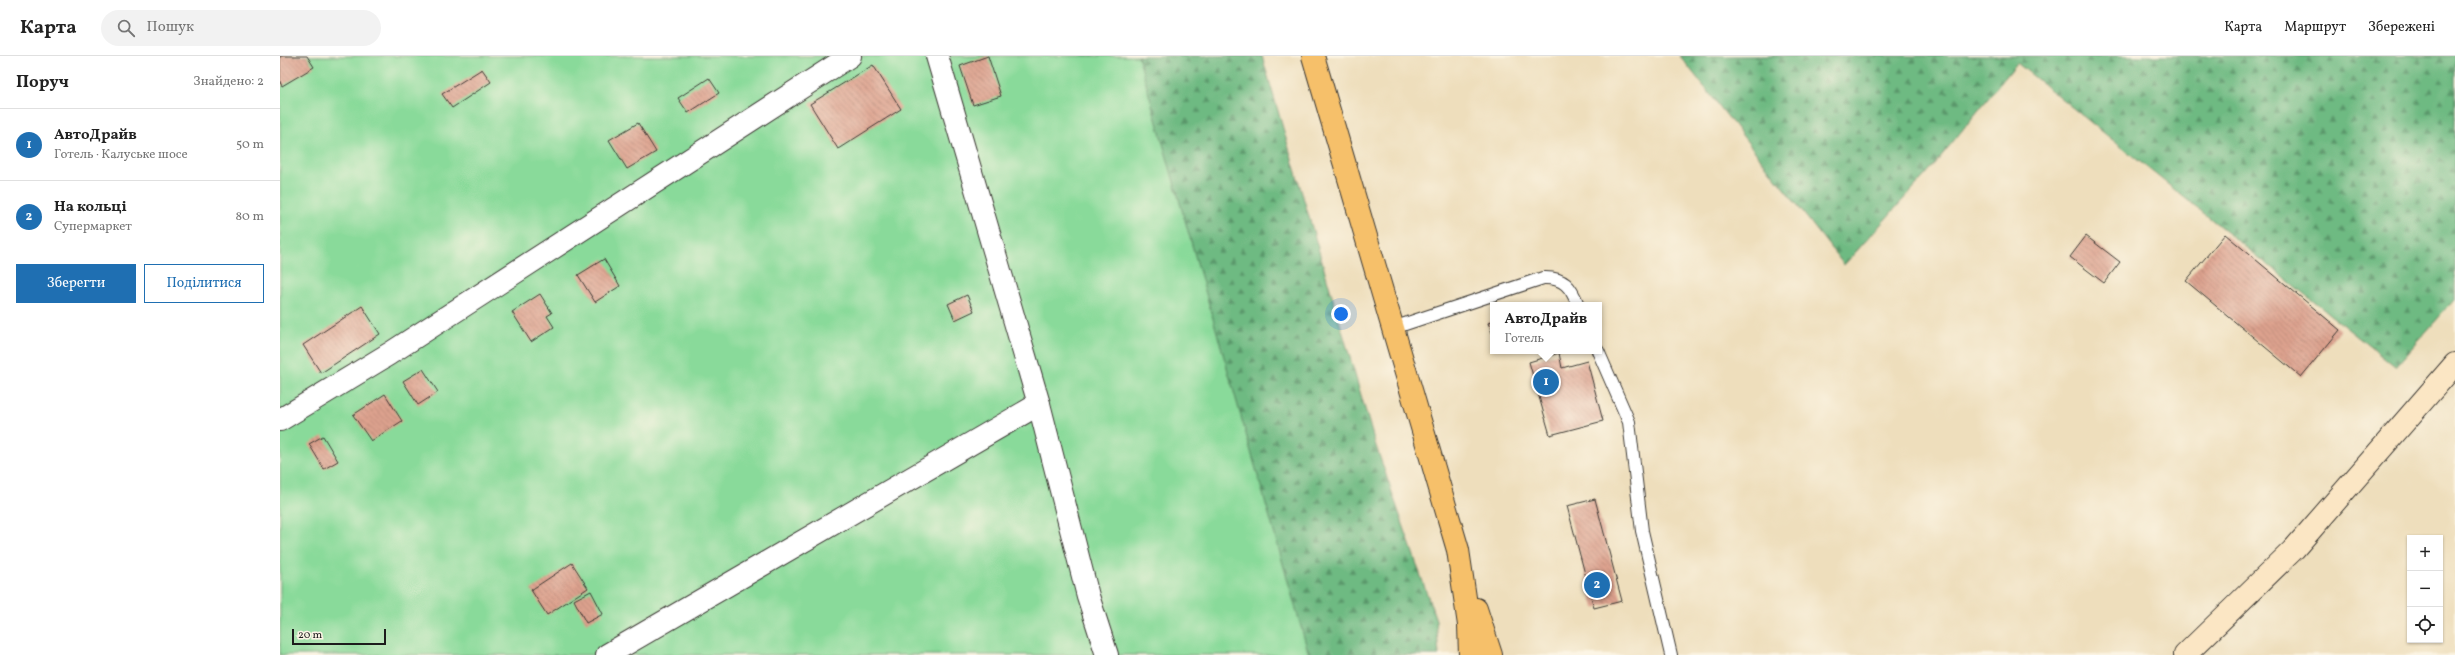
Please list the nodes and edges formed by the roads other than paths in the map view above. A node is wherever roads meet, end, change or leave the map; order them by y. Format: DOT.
graph roads {
  1 [pos="850,56"];
  2 [pos="937,56"];
  3 [pos="1313,56"];
  4 [pos="1577,302"];
  5 [pos="1393,328"];
  6 [pos="1599,354"];
  7 [pos="2455,364"];
  8 [pos="1039,404"];
  9 [pos="280,420"];
  10 [pos="1458,550"];
  11 [pos="607,655"];
  12 [pos="1107,655"];
  13 [pos="1470,655"];
  14 [pos="1491,655"];
  15 [pos="1671,655"];
  16 [pos="2185,655"];
  1 -- 9 [label="street"];
  2 -- 8 [label="street"];
  3 -- 5 [label="main road"];
  4 -- 5 [label="lane"];
  5 -- 10 [label="main road"];
  6 -- 15 [label="lane"];
  7 -- 16 [label="street"];
  8 -- 11 [label="street"];
  8 -- 12 [label="street"];
  10 -- 13 [label="main road"];
  10 -- 14 [label="main road"];
}
